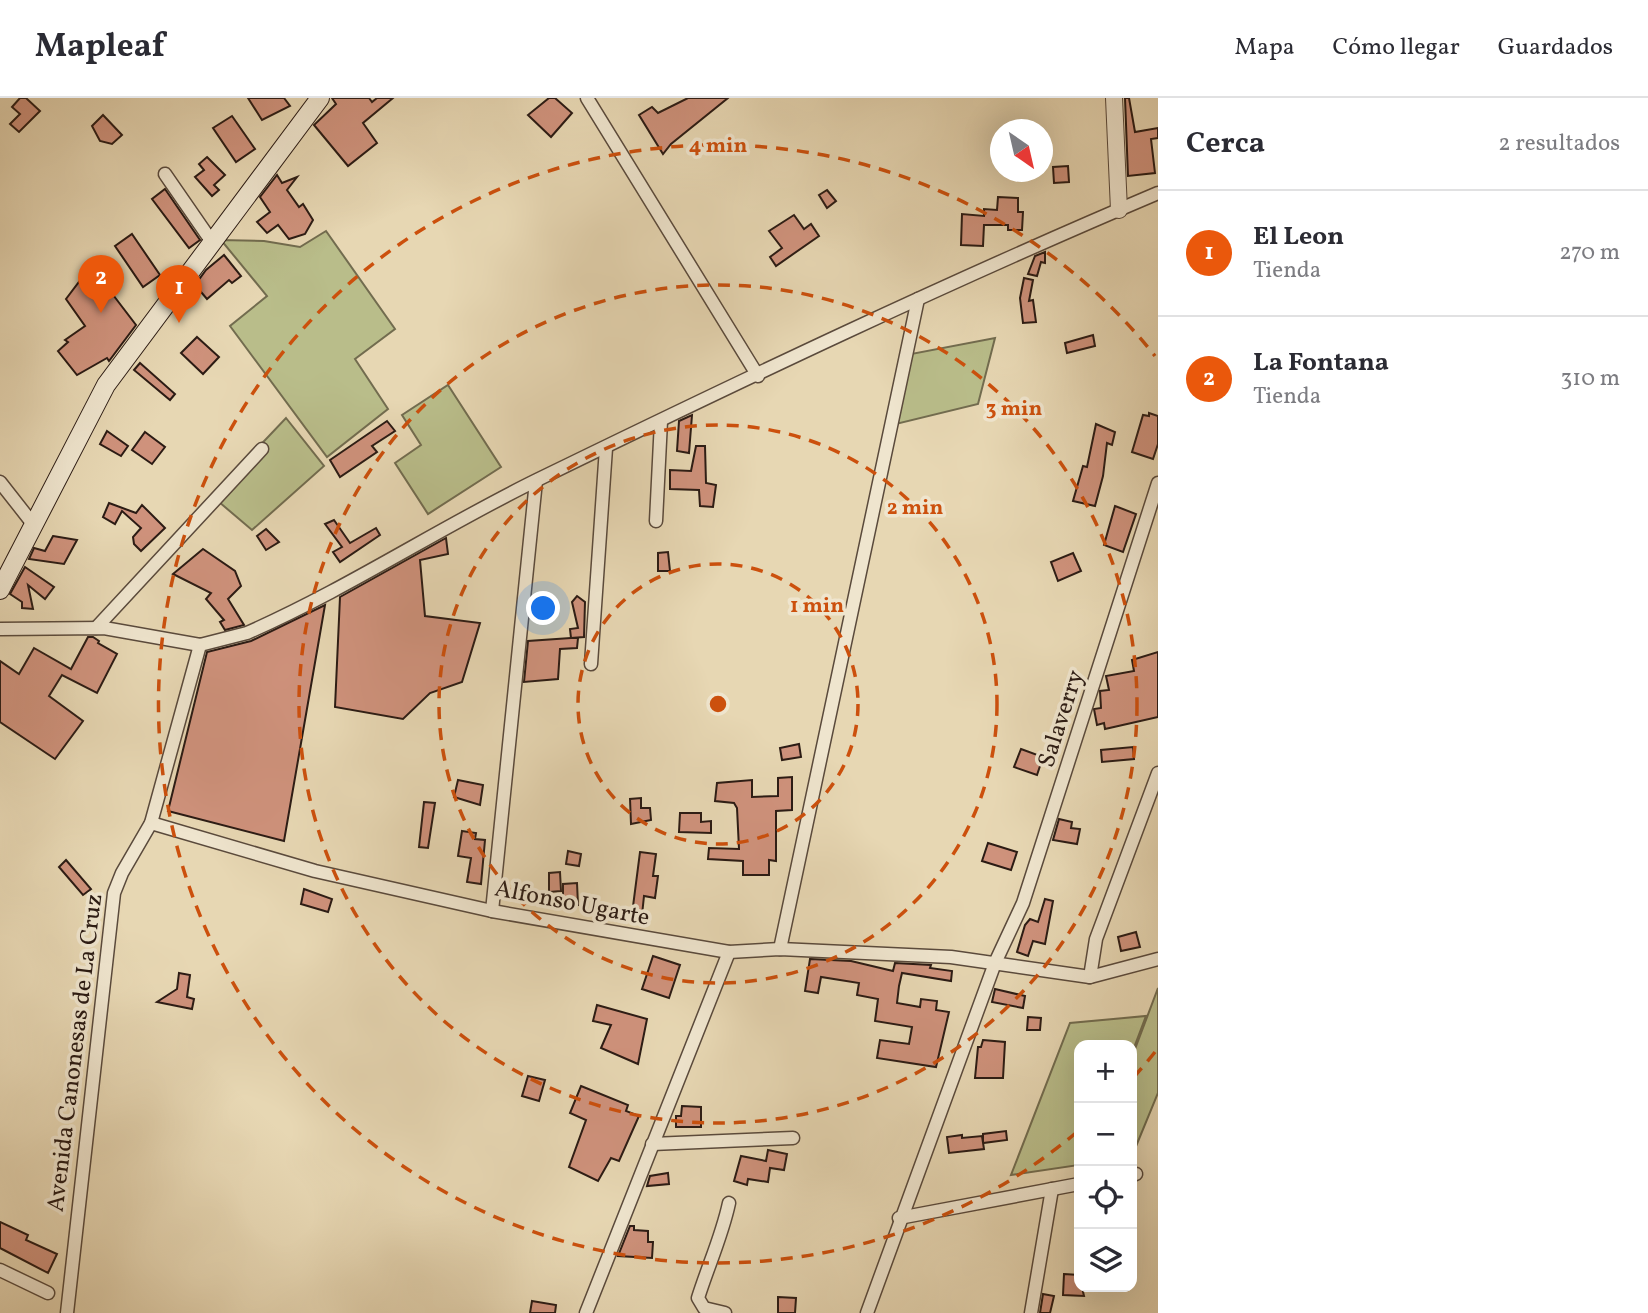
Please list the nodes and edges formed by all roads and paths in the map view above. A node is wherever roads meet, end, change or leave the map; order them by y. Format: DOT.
graph roads {
  1 [pos="320,98"];
  2 [pos="587,98"];
  3 [pos="1114,98"];
  4 [pos="165,174"];
  5 [pos="1158,193"];
  6 [pos="1119,210"];
  7 [pos="212,242"];
  8 [pos="918,299"];
  9 [pos="758,376"];
  10 [pos="661,421"];
  11 [pos="606,448"];
  12 [pos="262,449"];
  13 [pos="536,481"];
  14 [pos="0,482"];
  15 [pos="1158,483"];
  16 [pos="656,521"];
  17 [pos="33,524"];
  18 [pos="0,590"];
  19 [pos="96,628"];
  20 [pos="0,629"];
  21 [pos="200,645"];
  22 [pos="591,664"];
  23 [pos="1158,772"];
  24 [pos="151,823"];
  25 [pos="492,911"];
  26 [pos="780,949"];
  27 [pos="729,952"];
  28 [pos="1158,959"];
  29 [pos="995,963"];
  30 [pos="1090,977"];
  31 [pos="793,1138"];
  32 [pos="652,1144"];
  33 [pos="1074,1185"];
  34 [pos="1052,1189"];
  35 [pos="729,1203"];
  36 [pos="900,1218"];
  37 [pos="0,1270"];
  38 [pos="48,1293"];
  39 [pos="67,1313"];
  40 [pos="586,1313"];
  41 [pos="725,1313"];
  42 [pos="867,1313"];
  43 [pos="1031,1313"];
  1 -- 7 [label="main road"];
  2 -- 9 [label="street"];
  3 -- 6 [label="street"];
  4 -- 7 [label="street"];
  5 -- 6 [label="street"];
  6 -- 8 [label="street"];
  7 -- 17 [label="main road"];
  8 -- 9 [label="street"];
  8 -- 26 [label="street"];
  9 -- 10 [label="street"];
  10 -- 11 [label="street"];
  10 -- 16 [label="street"];
  11 -- 13 [label="street"];
  11 -- 22 [label="street"];
  12 -- 19 [label="street"];
  13 -- 21 [label="street"];
  13 -- 25 [label="street"];
  14 -- 17 [label="street"];
  15 -- 29 [label="street, Salaverry"];
  17 -- 18 [label="main road"];
  19 -- 20 [label="street"];
  19 -- 21 [label="street"];
  21 -- 24 [label="street, Avenida Canonesas de La Cruz"];
  23 -- 30 [label="street"];
  24 -- 25 [label="street, Alfonso Ugarte"];
  24 -- 39 [label="street, Avenida Canonesas de La Cruz"];
  25 -- 27 [label="street, Alfonso Ugarte"];
  26 -- 27 [label="street, Alfonso Ugarte"];
  26 -- 29 [label="street, Alfonso Ugarte"];
  27 -- 32 [label="street"];
  28 -- 30 [label="street"];
  29 -- 30 [label="street, Alfonso Ugarte"];
  29 -- 36 [label="street, Salaverry"];
  31 -- 32 [label="street"];
  32 -- 40 [label="street"];
  33 -- 34 [label="street"];
  34 -- 36 [label="street"];
  34 -- 43 [label="street"];
  35 -- 41 [label="street"];
  36 -- 42 [label="street, Salaverry"];
  37 -- 38 [label="street"];
}
